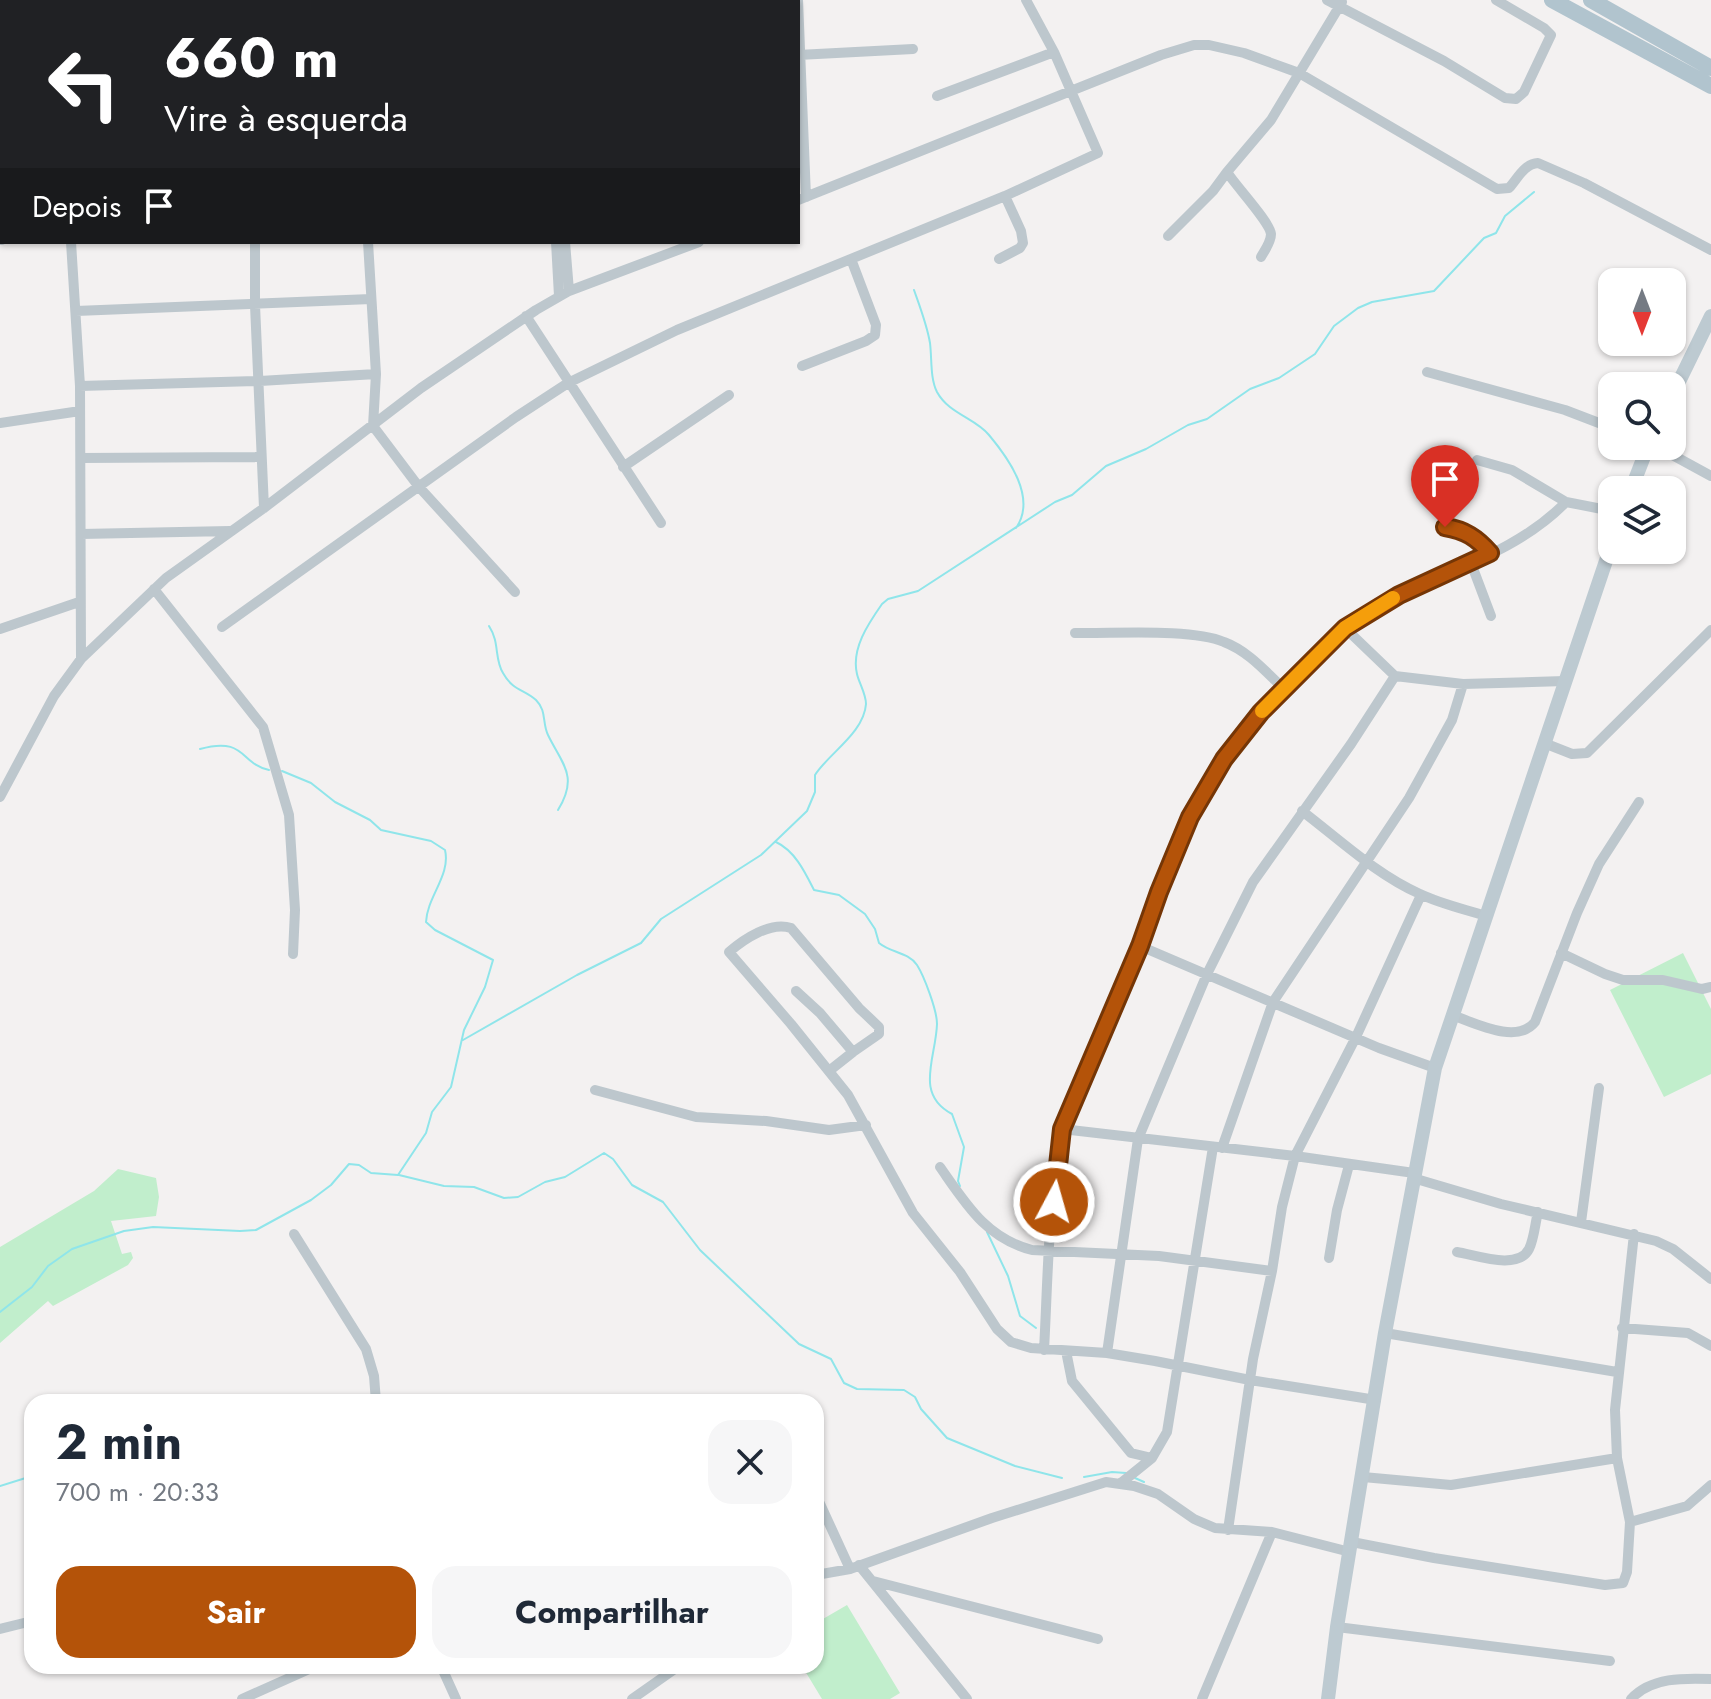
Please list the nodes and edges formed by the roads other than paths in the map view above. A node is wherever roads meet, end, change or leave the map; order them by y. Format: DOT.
graph roads {
  1 [pos="1026,0"];
  2 [pos="1327,0"];
  3 [pos="1496,0"];
  4 [pos="1552,0"];
  5 [pos="1591,0"];
  6 [pos="1341,3"];
  7 [pos="913,49"];
  8 [pos="1054,52"];
  9 [pos="800,55"];
  10 [pos="1711,68"];
  11 [pos="1299,73"];
  12 [pos="1711,86"];
  13 [pos="1070,91"];
  14 [pos="937,96"];
  15 [pos="800,129"];
  16 [pos="1227,172"];
  17 [pos="1005,196"];
  18 [pos="802,198"];
  19 [pos="1168,236"];
  20 [pos="71,244"];
  21 [pos="255,244"];
  22 [pos="368,244"];
  23 [pos="556,244"];
  24 [pos="565,244"];
  25 [pos="694,244"];
  26 [pos="1711,250"];
  27 [pos="1261,257"];
  28 [pos="851,259"];
  29 [pos="999,259"];
  30 [pos="564,293"];
  31 [pos="371,299"];
  32 [pos="255,305"];
  33 [pos="76,311"];
  34 [pos="526,316"];
  35 [pos="1711,316"];
  36 [pos="802,366"];
  37 [pos="1427,372"];
  38 [pos="1684,372"];
  39 [pos="376,374"];
  40 [pos="260,381"];
  41 [pos="568,383"];
  42 [pos="80,386"];
  43 [pos="729,395"];
  44 [pos="80,411"];
  45 [pos="0,423"];
  46 [pos="1598,423"];
  47 [pos="373,426"];
  48 [pos="261,457"];
  49 [pos="81,458"];
  50 [pos="1477,460"];
  51 [pos="1682,460"];
  52 [pos="623,467"];
  53 [pos="1711,476"];
  54 [pos="419,487"];
  55 [pos="1566,502"];
  56 [pos="264,508"];
  57 [pos="1598,508"];
  58 [pos="661,523"];
  59 [pos="1445,527"];
  60 [pos="230,531"];
  61 [pos="81,534"];
  62 [pos="1490,553"];
  63 [pos="1471,563"];
  64 [pos="1605,564"];
  65 [pos="154,589"];
  66 [pos="515,592"];
  67 [pos="79,602"];
  68 [pos="1491,616"];
  69 [pos="222,627"];
  70 [pos="1345,628"];
  71 [pos="0,629"];
  72 [pos="1711,630"];
  73 [pos="1075,633"];
  74 [pos="81,659"];
  75 [pos="1395,676"];
  76 [pos="1565,681"];
  77 [pos="1463,684"];
  78 [pos="1283,688"];
  79 [pos="1544,743"];
  80 [pos="0,797"];
  81 [pos="1639,802"];
  82 [pos="1302,811"];
  83 [pos="1367,861"];
  84 [pos="1421,895"];
  85 [pos="1486,916"];
  86 [pos="1140,946"];
  87 [pos="1561,953"];
  88 [pos="293,954"];
  89 [pos="1207,974"];
  90 [pos="1711,987"];
  91 [pos="796,991"];
  92 [pos="1273,1002"];
  93 [pos="1452,1015"];
  94 [pos="1356,1037"];
  95 [pos="853,1052"];
  96 [pos="1435,1068"];
  97 [pos="829,1071"];
  98 [pos="1599,1088"];
  99 [pos="595,1090"];
  100 [pos="866,1125"];
  101 [pos="1062,1129"];
  102 [pos="1138,1139"];
  103 [pos="1217,1147"];
  104 [pos="1295,1156"];
  105 [pos="1349,1165"];
  106 [pos="940,1167"];
  107 [pos="1413,1176"];
  108 [pos="1538,1212"];
  109 [pos="1581,1222"];
  110 [pos="294,1234"];
  111 [pos="1634,1234"];
  112 [pos="1050,1251"];
  113 [pos="1457,1252"];
  114 [pos="1121,1253"];
  115 [pos="1329,1258"];
  116 [pos="1194,1260"];
  117 [pos="1272,1271"];
  118 [pos="1711,1279"];
  119 [pos="1622,1328"];
  120 [pos="1385,1333"];
  121 [pos="1709,1341"];
  122 [pos="1044,1350"];
  123 [pos="1066,1351"];
  124 [pos="1107,1353"];
  125 [pos="1179,1365"];
  126 [pos="1617,1372"];
  127 [pos="1250,1380"];
  128 [pos="375,1394"];
  129 [pos="1376,1400"];
  130 [pos="1152,1458"];
  131 [pos="1617,1458"];
  132 [pos="1363,1477"];
  133 [pos="1121,1483"];
  134 [pos="1711,1485"];
  135 [pos="824,1510"];
  136 [pos="1630,1522"];
  137 [pos="1228,1530"];
  138 [pos="1272,1532"];
  139 [pos="1351,1547"];
  140 [pos="855,1567"];
  141 [pos="824,1575"];
  142 [pos="873,1581"];
  143 [pos="24,1623"];
  144 [pos="1337,1627"];
  145 [pos="0,1629"];
  146 [pos="1098,1639"];
  147 [pos="1610,1661"];
  148 [pos="298,1674"];
  149 [pos="445,1674"];
  150 [pos="668,1674"];
  151 [pos="1711,1679"];
  152 [pos="242,1699"];
  153 [pos="456,1699"];
  154 [pos="632,1699"];
  155 [pos="967,1699"];
  156 [pos="1202,1699"];
  157 [pos="1328,1699"];
  158 [pos="1631,1699"];
  1 -- 8 [label="street"];
  2 -- 6 [label="street"];
  3 -- 6 [label="street"];
  4 -- 12 [label="main road"];
  5 -- 10 [label="main road"];
  6 -- 11 [label="street"];
  7 -- 9 [label="street"];
  8 -- 13 [label="street"];
  8 -- 14 [label="street"];
  11 -- 13 [label="street"];
  11 -- 16 [label="street"];
  11 -- 26 [label="street"];
  13 -- 17 [label="street"];
  13 -- 18 [label="street"];
  15 -- 18 [label="street"];
  16 -- 19 [label="street"];
  16 -- 27 [label="street"];
  17 -- 28 [label="street"];
  17 -- 29 [label="street"];
  20 -- 33 [label="street"];
  21 -- 32 [label="street"];
  22 -- 31 [label="street"];
  23 -- 30 [label="street"];
  24 -- 30 [label="street"];
  25 -- 30 [label="street"];
  28 -- 36 [label="street"];
  28 -- 41 [label="street"];
  30 -- 34 [label="street"];
  31 -- 32 [label="street"];
  31 -- 39 [label="street"];
  32 -- 33 [label="street"];
  32 -- 40 [label="street"];
  33 -- 42 [label="street"];
  34 -- 41 [label="street"];
  34 -- 47 [label="street"];
  35 -- 38 [label="street"];
  37 -- 46 [label="street"];
  39 -- 40 [label="street"];
  39 -- 47 [label="street"];
  40 -- 42 [label="street"];
  40 -- 48 [label="street"];
  41 -- 52 [label="street"];
  41 -- 54 [label="street"];
  42 -- 44 [label="street"];
  43 -- 52 [label="street"];
  44 -- 45 [label="street"];
  44 -- 49 [label="street"];
  47 -- 54 [label="street"];
  47 -- 56 [label="street"];
  48 -- 49 [label="street"];
  48 -- 56 [label="street"];
  49 -- 61 [label="street"];
  50 -- 55 [label="street"];
  51 -- 53 [label="street"];
  52 -- 58 [label="street"];
  54 -- 66 [label="street"];
  54 -- 69 [label="street"];
  55 -- 57 [label="street"];
  55 -- 62 [label="street"];
  56 -- 60 [label="street"];
  59 -- 62 [label="street"];
  60 -- 61 [label="street"];
  60 -- 65 [label="street"];
  61 -- 67 [label="street"];
  62 -- 63 [label="street"];
  63 -- 68 [label="street"];
  63 -- 70 [label="street"];
  64 -- 76 [label="street"];
  65 -- 74 [label="street"];
  65 -- 88 [label="street"];
  67 -- 71 [label="street"];
  67 -- 74 [label="street"];
  70 -- 75 [label="street"];
  70 -- 78 [label="street"];
  72 -- 79 [label="street"];
  73 -- 78 [label="street"];
  74 -- 80 [label="street"];
  75 -- 77 [label="street"];
  75 -- 82 [label="street"];
  76 -- 77 [label="street"];
  76 -- 79 [label="street"];
  77 -- 83 [label="street"];
  78 -- 86 [label="street"];
  79 -- 85 [label="street"];
  81 -- 87 [label="street"];
  82 -- 83 [label="street"];
  82 -- 89 [label="street"];
  83 -- 84 [label="street"];
  83 -- 92 [label="street"];
  84 -- 85 [label="street"];
  84 -- 94 [label="street"];
  85 -- 93 [label="street"];
  86 -- 89 [label="street"];
  86 -- 101 [label="street"];
  87 -- 90 [label="street"];
  87 -- 93 [label="street"];
  89 -- 92 [label="street"];
  89 -- 102 [label="street"];
  91 -- 95 [label="street"];
  92 -- 94 [label="street"];
  92 -- 103 [label="street"];
  93 -- 96 [label="street"];
  94 -- 96 [label="street"];
  94 -- 104 [label="street"];
  95 -- 97 [label="street"];
  95 -- 97 [label="street"];
  96 -- 107 [label="street"];
  97 -- 100 [label="street"];
  98 -- 109 [label="street"];
  99 -- 100 [label="street"];
  100 -- 122 [label="street"];
  101 -- 102 [label="street"];
  101 -- 112 [label="street"];
  102 -- 103 [label="street"];
  102 -- 114 [label="street"];
  103 -- 104 [label="street"];
  103 -- 116 [label="street"];
  104 -- 105 [label="street"];
  104 -- 117 [label="street"];
  105 -- 107 [label="street"];
  105 -- 115 [label="street"];
  106 -- 112 [label="street"];
  107 -- 108 [label="street"];
  107 -- 120 [label="street"];
  108 -- 109 [label="street"];
  108 -- 113 [label="street"];
  109 -- 111 [label="street"];
  110 -- 128 [label="street"];
  111 -- 118 [label="street"];
  111 -- 119 [label="street"];
  112 -- 114 [label="street"];
  112 -- 122 [label="street"];
  114 -- 116 [label="street"];
  114 -- 124 [label="street"];
  116 -- 117 [label="street"];
  116 -- 125 [label="street"];
  117 -- 127 [label="street"];
  119 -- 121 [label="street"];
  119 -- 126 [label="street"];
  120 -- 126 [label="street"];
  120 -- 129 [label="street"];
  122 -- 123 [label="street"];
  123 -- 124 [label="street"];
  123 -- 130 [label="street"];
  124 -- 125 [label="street"];
  125 -- 127 [label="street"];
  125 -- 130 [label="street"];
  126 -- 131 [label="street"];
  127 -- 129 [label="street"];
  127 -- 137 [label="street"];
  129 -- 132 [label="street"];
  130 -- 133 [label="street"];
  131 -- 132 [label="street"];
  131 -- 136 [label="street"];
  132 -- 139 [label="street"];
  133 -- 137 [label="street"];
  133 -- 140 [label="street"];
  134 -- 136 [label="street"];
  135 -- 140 [label="street"];
  136 -- 139 [label="street"];
  137 -- 138 [label="street"];
  138 -- 139 [label="street"];
  138 -- 156 [label="street"];
  139 -- 144 [label="street"];
  140 -- 141 [label="street"];
  140 -- 142 [label="street"];
  142 -- 146 [label="street"];
  142 -- 155 [label="street"];
  143 -- 145 [label="street"];
  144 -- 147 [label="street"];
  144 -- 157 [label="street"];
  148 -- 152 [label="street"];
  149 -- 153 [label="street"];
  150 -- 154 [label="street"];
  151 -- 158 [label="street"];
}
